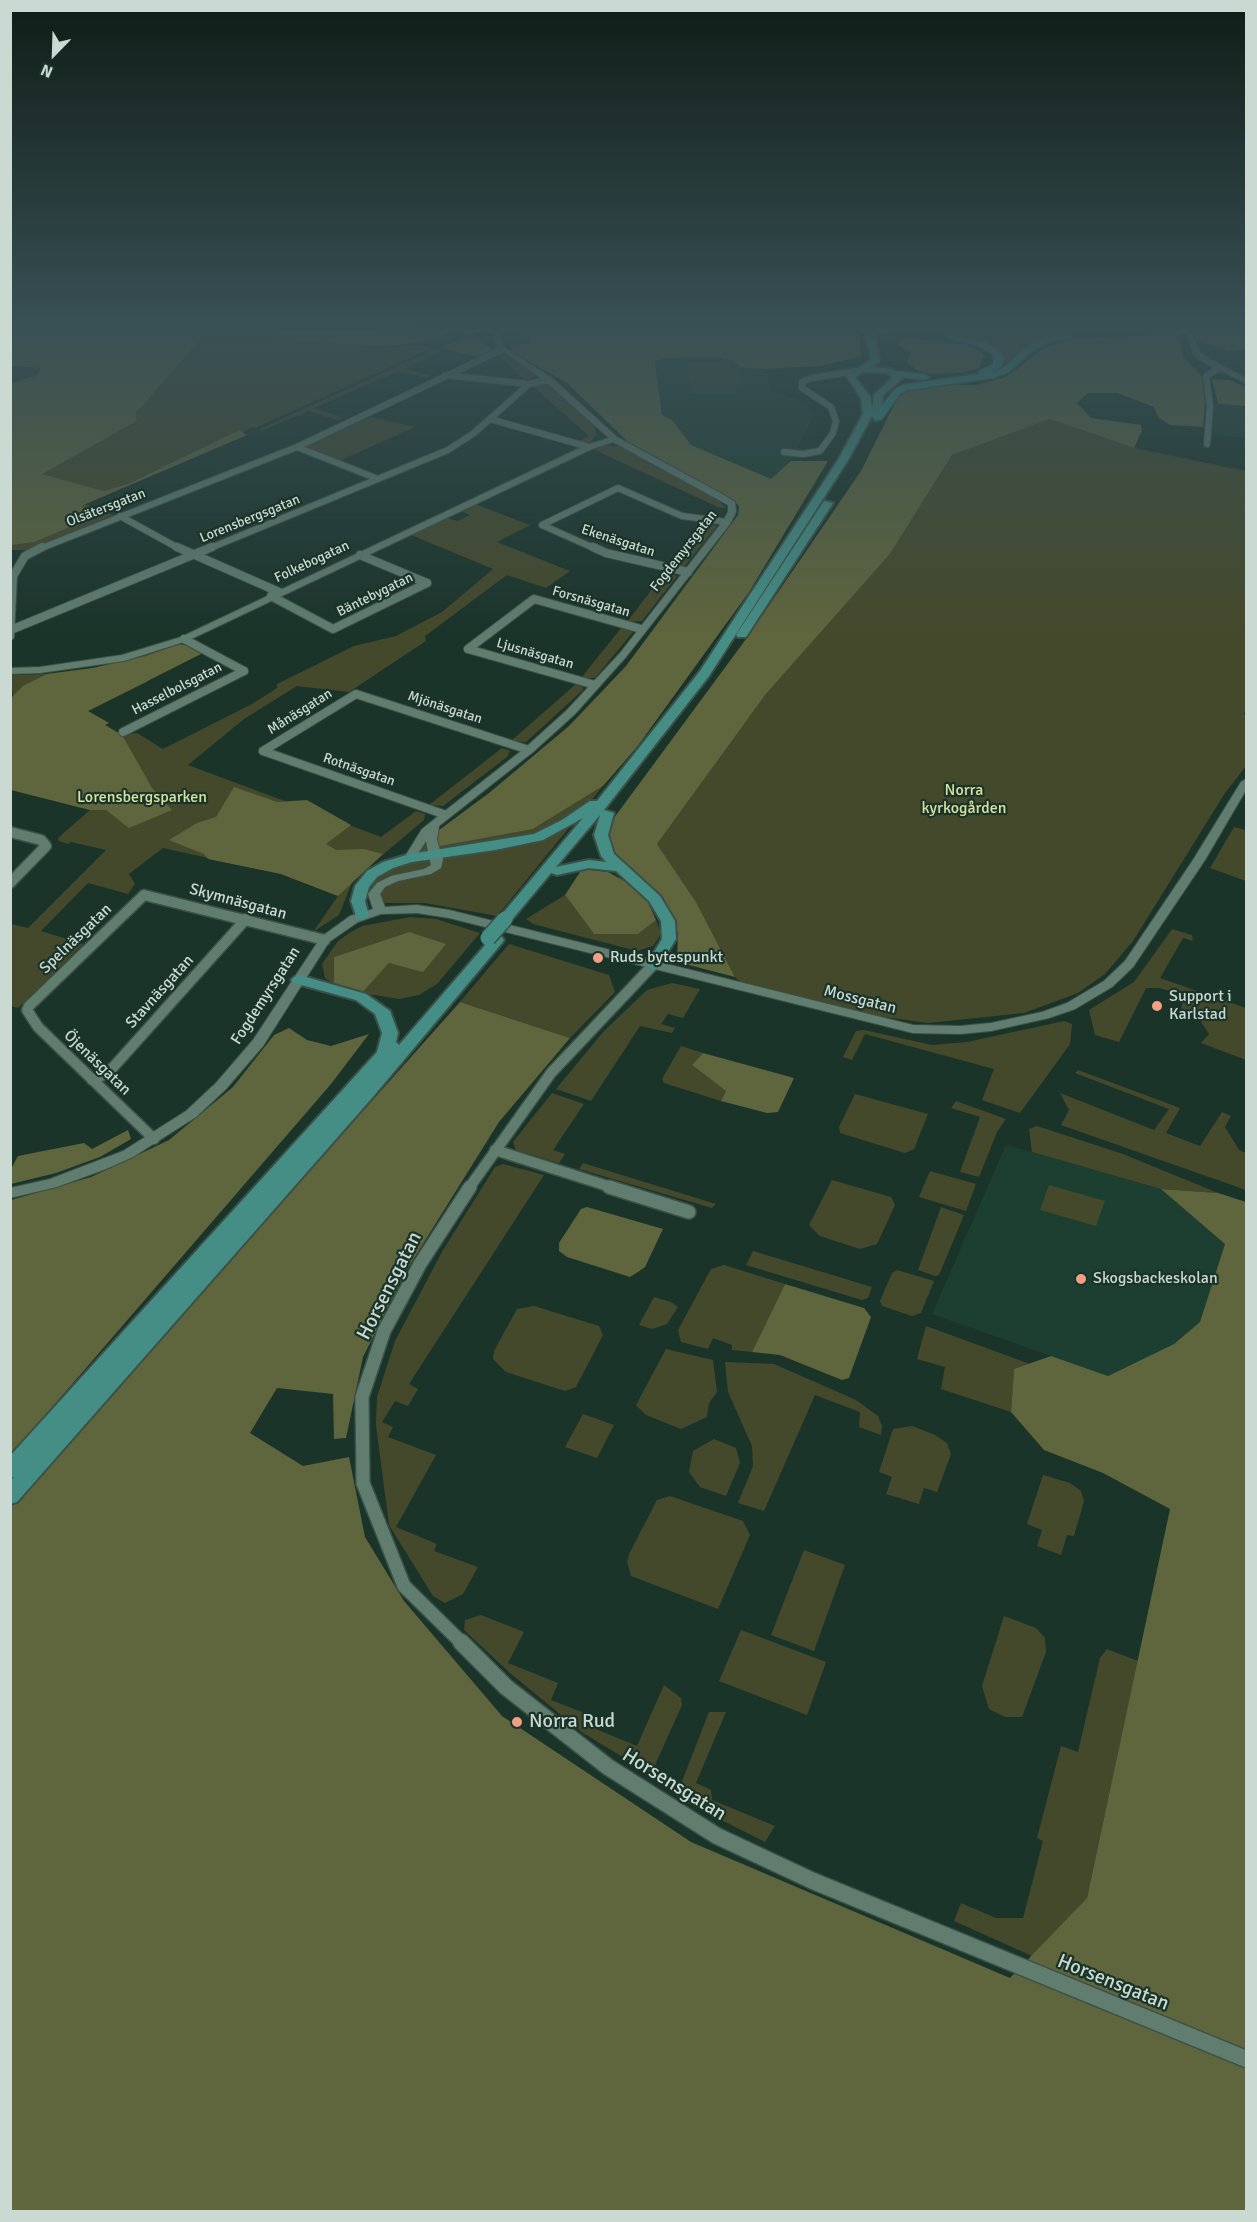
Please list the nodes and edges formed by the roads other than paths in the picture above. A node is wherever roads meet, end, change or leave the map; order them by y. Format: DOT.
graph roads {
  1 [pos="331,431"];
  2 [pos="474,431"];
  3 [pos="531,431"];
  4 [pos="605,431"];
  5 [pos="834,431"];
  6 [pos="860,431"];
  7 [pos="870,431"];
  8 [pos="1208,431"];
  9 [pos="614,439"];
  10 [pos="1208,444"];
  11 [pos="297,447"];
  12 [pos="589,447"];
  13 [pos="784,452"];
  14 [pos="378,479"];
  15 [pos="120,516"];
  16 [pos="727,522"];
  17 [pos="192,555"];
  18 [pos="360,555"];
  19 [pos="688,572"];
  20 [pos="275,594"];
  21 [pos="641,629"];
  22 [pos="11,633"];
  23 [pos="184,639"];
  24 [pos="468,649"];
  25 [pos="10,671"];
  26 [pos="595,685"];
  27 [pos="351,696"];
  28 [pos="123,732"];
  29 [pos="530,750"];
  30 [pos="262,751"];
  31 [pos="1246,782"];
  32 [pos="615,788"];
  33 [pos="607,813"];
  34 [pos="446,815"];
  35 [pos="435,823"];
  36 [pos="10,832"];
  37 [pos="436,854"];
  38 [pos="410,858"];
  39 [pos="617,867"];
  40 [pos="557,871"];
  41 [pos="10,883"];
  42 [pos="144,895"];
  43 [pos="380,911"];
  44 [pos="362,916"];
  45 [pos="246,920"];
  46 [pos="509,920"];
  47 [pos="493,939"];
  48 [pos="325,940"];
  49 [pos="653,965"];
  50 [pos="299,980"];
  51 [pos="29,1006"];
  52 [pos="385,1054"];
  53 [pos="92,1080"];
  54 [pos="154,1139"];
  55 [pos="495,1150"];
  56 [pos="10,1193"];
  57 [pos="689,1212"];
  58 [pos="10,1470"];
  59 [pos="10,1496"];
  60 [pos="1246,2059"];
  1 -- 11 [label="street, Olsätersgatan"];
  2 -- 14 [label="street, Lorensbergsgatan"];
  3 -- 12 [label="street"];
  4 -- 9 [label="street, Fogdemyrsgatan"];
  5 -- 13 [label="street"];
  6 -- 32 [label="main road"];
  7 -- 33 [label="main road"];
  8 -- 10 [label="street"];
  9 -- 12 [label="street, Folkebogatan"];
  9 -- 16 [label="street, Fogdemyrsgatan"];
  11 -- 14 [label="street"];
  11 -- 15 [label="street, Olsätersgatan"];
  12 -- 18 [label="street, Folkebogatan"];
  14 -- 17 [label="street, Lorensbergsgatan"];
  15 -- 17 [label="street"];
  15 -- 22 [label="street, Olsätersgatan"];
  16 -- 19 [label="street, Fogdemyrsgatan"];
  16 -- 19 [label="street, Ekenäsgatan"];
  17 -- 20 [label="street"];
  17 -- 22 [label="street, Lorensbergsgatan"];
  18 -- 20 [label="street, Folkebogatan"];
  18 -- 20 [label="street, Bäntebygatan"];
  19 -- 21 [label="street, Fogdemyrsgatan"];
  20 -- 23 [label="street, Folkebogatan"];
  21 -- 24 [label="street, Forsnäsgatan"];
  21 -- 26 [label="street, Fogdemyrsgatan"];
  23 -- 25 [label="street, Folkebogatan"];
  23 -- 28 [label="street, Hasselbolsgatan"];
  24 -- 26 [label="street, Ljusnäsgatan"];
  26 -- 29 [label="street, Fogdemyrsgatan"];
  27 -- 29 [label="street, Mjönäsgatan"];
  27 -- 30 [label="street, Månäsgatan"];
  29 -- 34 [label="street, Fogdemyrsgatan"];
  30 -- 34 [label="street, Rotnäsgatan"];
  31 -- 49 [label="street, Mossgatan"];
  32 -- 37 [label="main road"];
  32 -- 46 [label="main road"];
  33 -- 39 [label="main road"];
  33 -- 40 [label="main road"];
  34 -- 35 [label="street, Fogdemyrsgatan"];
  35 -- 37 [label="street"];
  35 -- 38 [label="street, Fogdemyrsgatan"];
  36 -- 41 [label="street"];
  37 -- 38 [label="main road"];
  37 -- 43 [label="street"];
  38 -- 44 [label="main road"];
  39 -- 40 [label="main road"];
  39 -- 49 [label="main road"];
  40 -- 46 [label="main road"];
  42 -- 45 [label="street, Skymnäsgatan"];
  42 -- 51 [label="street, Spelnäsgatan"];
  43 -- 44 [label="street, Mossgatan"];
  43 -- 49 [label="street, Mossgatan"];
  44 -- 48 [label="street, Fogdemyrsgatan"];
  45 -- 48 [label="street, Skymnäsgatan"];
  45 -- 53 [label="street, Stavnäsgatan"];
  46 -- 47 [label="main road"];
  47 -- 52 [label="main road"];
  47 -- 59 [label="main road"];
  48 -- 50 [label="street, Fogdemyrsgatan"];
  49 -- 55 [label="street, Horsensgatan"];
  50 -- 52 [label="main road"];
  50 -- 54 [label="street, Fogdemyrsgatan"];
  51 -- 53 [label="street, Öjenäsgatan"];
  52 -- 58 [label="main road"];
  53 -- 54 [label="street, Öjenäsgatan"];
  54 -- 56 [label="street, Fogdemyrsgatan"];
  55 -- 57 [label="street"];
  55 -- 60 [label="street, Horsensgatan"];
}
